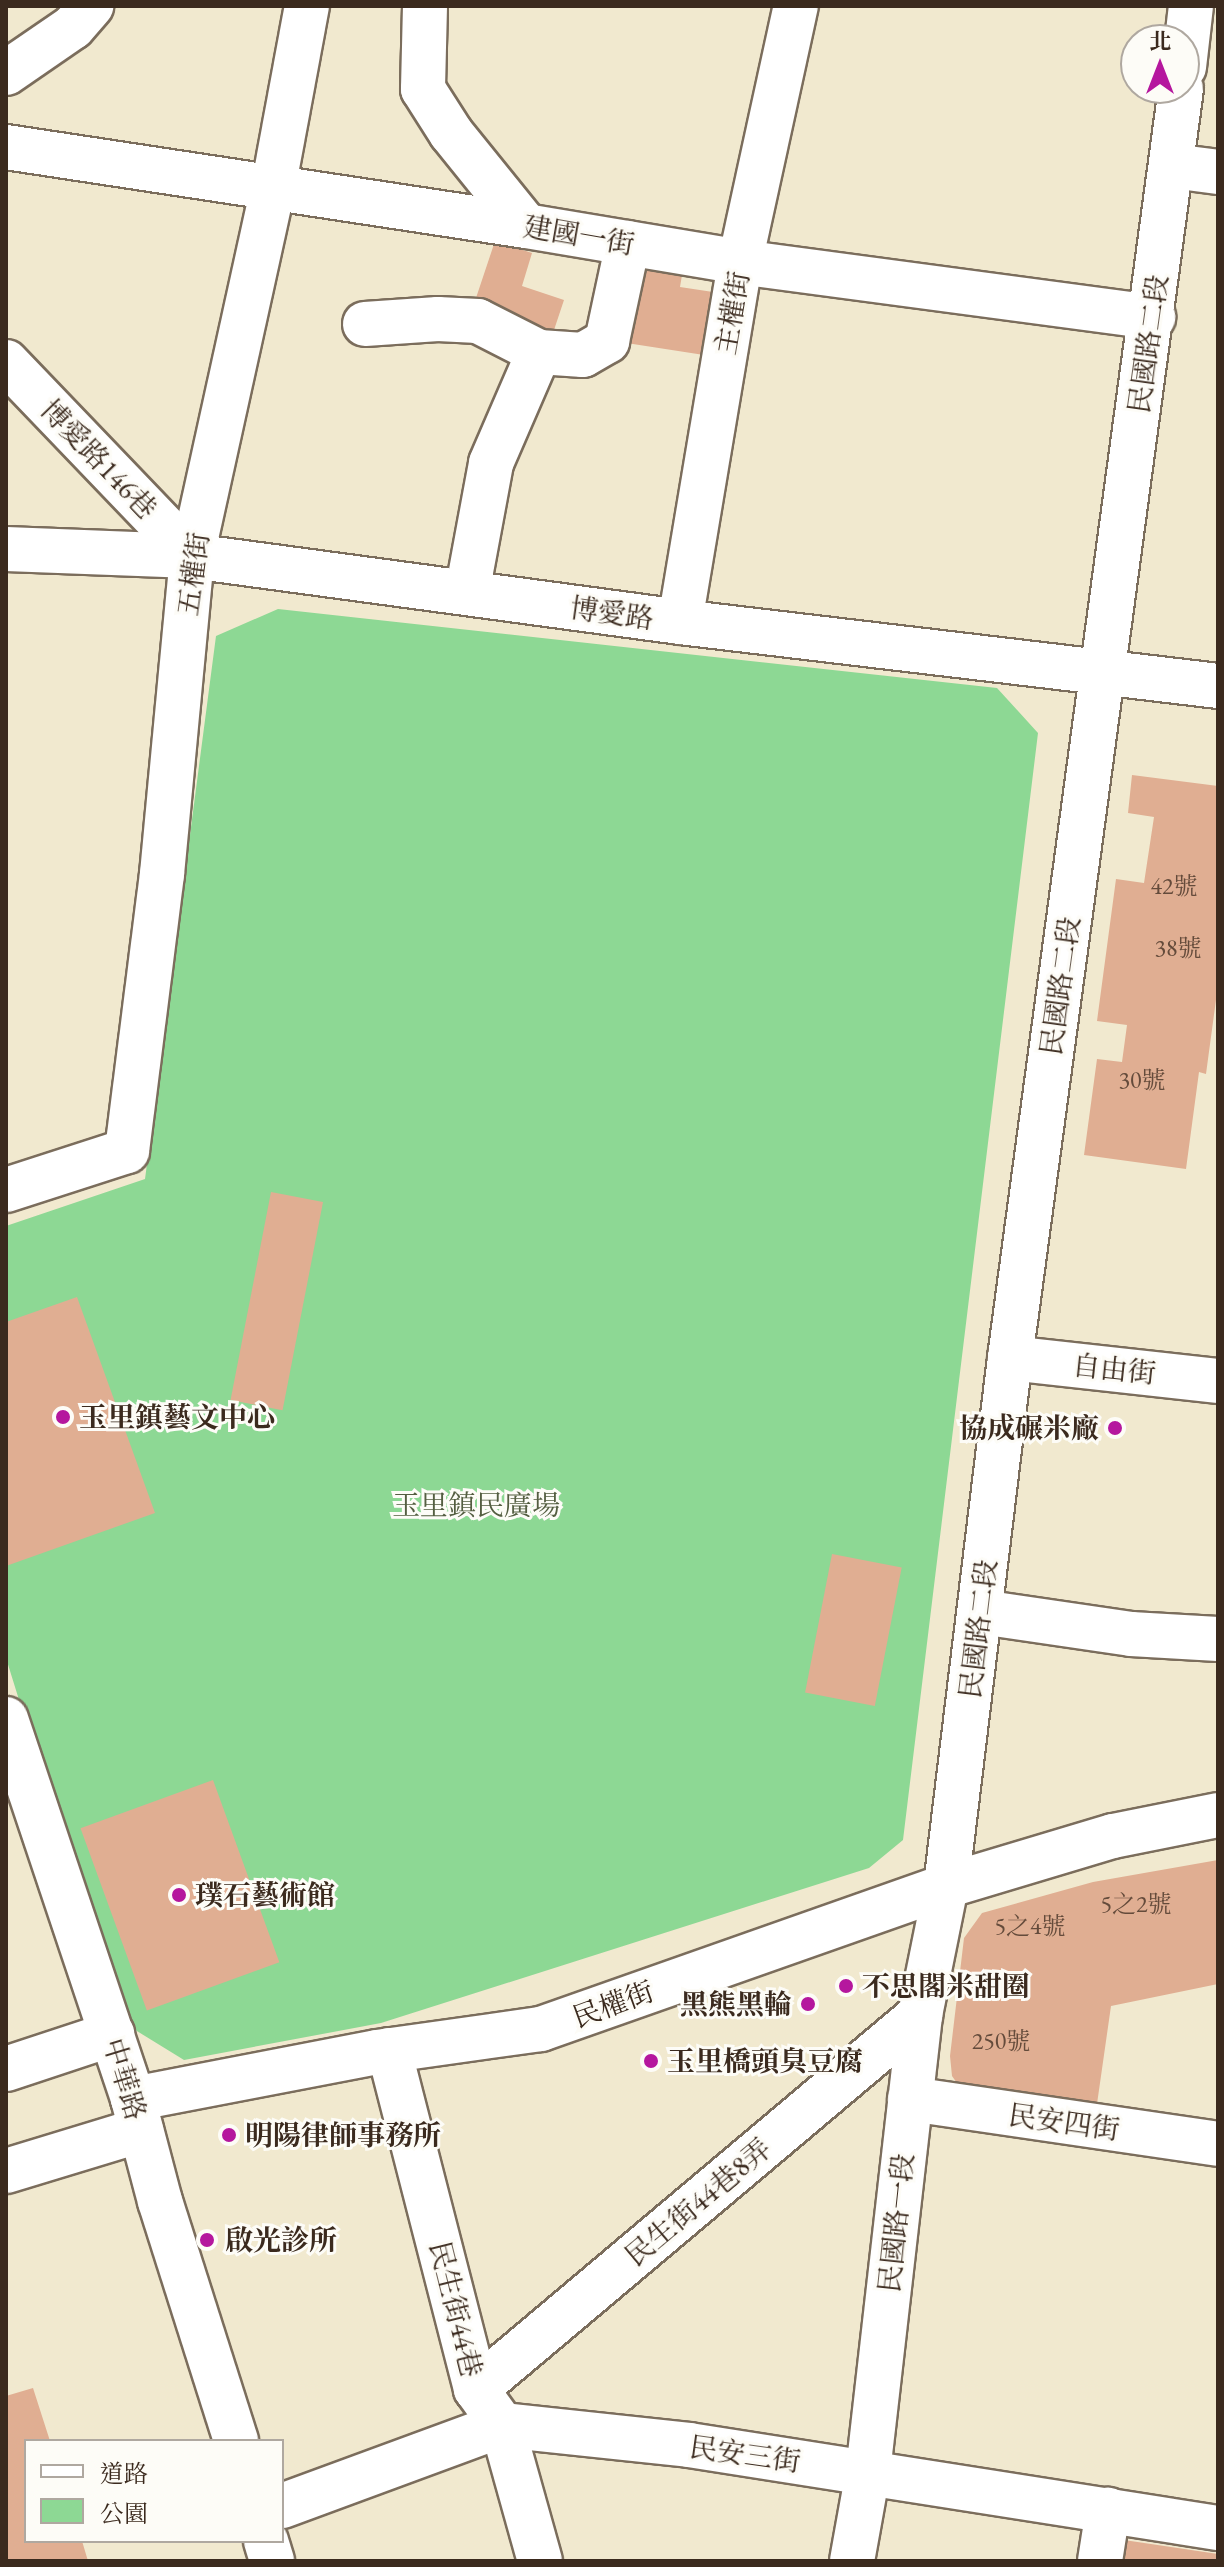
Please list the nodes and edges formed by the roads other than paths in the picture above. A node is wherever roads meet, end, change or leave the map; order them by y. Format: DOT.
graph roads {
  1 [pos="91,6"];
  2 [pos="307,6"];
  3 [pos="425,6"];
  4 [pos="796,6"];
  5 [pos="6,73"];
  6 [pos="1179,104"];
  7 [pos="6,147"];
  8 [pos="1172,166"];
  9 [pos="1218,172"];
  10 [pos="273,189"];
  11 [pos="526,226"];
  12 [pos="628,243"];
  13 [pos="740,262"];
  14 [pos="1153,317"];
  15 [pos="365,324"];
  16 [pos="539,352"];
  17 [pos="6,362"];
  18 [pos="6,549"];
  19 [pos="192,556"];
  20 [pos="467,593"];
  21 [pos="680,622"];
  22 [pos="1103,669"];
  23 [pos="1218,686"];
  24 [pos="6,1190"];
  25 [pos="1010,1358"];
  26 [pos="1218,1381"];
  27 [pos="981,1612"];
  28 [pos="1218,1639"];
  29 [pos="6,1719"];
  30 [pos="1218,1815"];
  31 [pos="946,1886"];
  32 [pos="920,2015"];
  33 [pos="112,2034"];
  34 [pos="389,2050"];
  35 [pos="6,2069"];
  36 [pos="910,2099"];
  37 [pos="137,2114"];
  38 [pos="1218,2144"];
  39 [pos="6,2171"];
  40 [pos="476,2389"];
  41 [pos="502,2425"];
  42 [pos="235,2439"];
  43 [pos="868,2472"];
  44 [pos="284,2505"];
  45 [pos="1108,2510"];
  46 [pos="1218,2528"];
  47 [pos="540,2561"];
  48 [pos="852,2561"];
  49 [pos="1100,2561"];
  1 -- 5 [label="street"];
  2 -- 10 [label="street, 五權街"];
  3 -- 11 [label="street"];
  4 -- 13 [label="street, 主權街"];
  6 -- 8 [label="street, 民國路二段"];
  7 -- 10 [label="street, 建國一街"];
  8 -- 9 [label="street"];
  8 -- 14 [label="street, 民國路二段"];
  10 -- 11 [label="street, 建國一街"];
  10 -- 19 [label="street, 五權街"];
  11 -- 12 [label="street, 建國一街"];
  12 -- 13 [label="street, 建國一街"];
  12 -- 16 [label="street"];
  13 -- 14 [label="street, 建國一街"];
  13 -- 21 [label="street, 主權街"];
  14 -- 22 [label="street, 民國路二段"];
  15 -- 16 [label="street"];
  16 -- 20 [label="street"];
  17 -- 19 [label="street, 博愛路146巷"];
  18 -- 19 [label="street, 博愛路"];
  19 -- 20 [label="street, 博愛路"];
  19 -- 24 [label="street, 五權街"];
  20 -- 21 [label="street, 博愛路"];
  21 -- 22 [label="street, 博愛路"];
  22 -- 23 [label="street, 博愛路"];
  22 -- 25 [label="street, 民國路二段"];
  25 -- 26 [label="street, 自由街"];
  25 -- 27 [label="street, 民國路二段"];
  27 -- 28 [label="street"];
  27 -- 31 [label="street, 民國路二段"];
  29 -- 33 [label="street, 中華路"];
  30 -- 31 [label="street, 民權街"];
  31 -- 32 [label="street, 民國路一段"];
  31 -- 34 [label="street, 民權街"];
  32 -- 36 [label="street, 民國路一段"];
  32 -- 40 [label="street, 民生街44巷8弄"];
  33 -- 35 [label="street"];
  33 -- 37 [label="street, 中華路"];
  34 -- 37 [label="street, 民權街"];
  34 -- 40 [label="street, 民生街44巷"];
  36 -- 38 [label="street, 民安四街"];
  36 -- 43 [label="street, 民國路一段"];
  37 -- 39 [label="street, 民權街"];
  37 -- 42 [label="street, 中華路"];
  40 -- 41 [label="street, 民生街44巷"];
  41 -- 43 [label="street, 民安三街"];
  41 -- 44 [label="street, 民安三街"];
  41 -- 47 [label="street, 民生街44巷"];
  43 -- 45 [label="street, 民安三街"];
  43 -- 48 [label="street, 民國路一段"];
  45 -- 46 [label="street, 民安三街"];
  45 -- 49 [label="street"];
}
